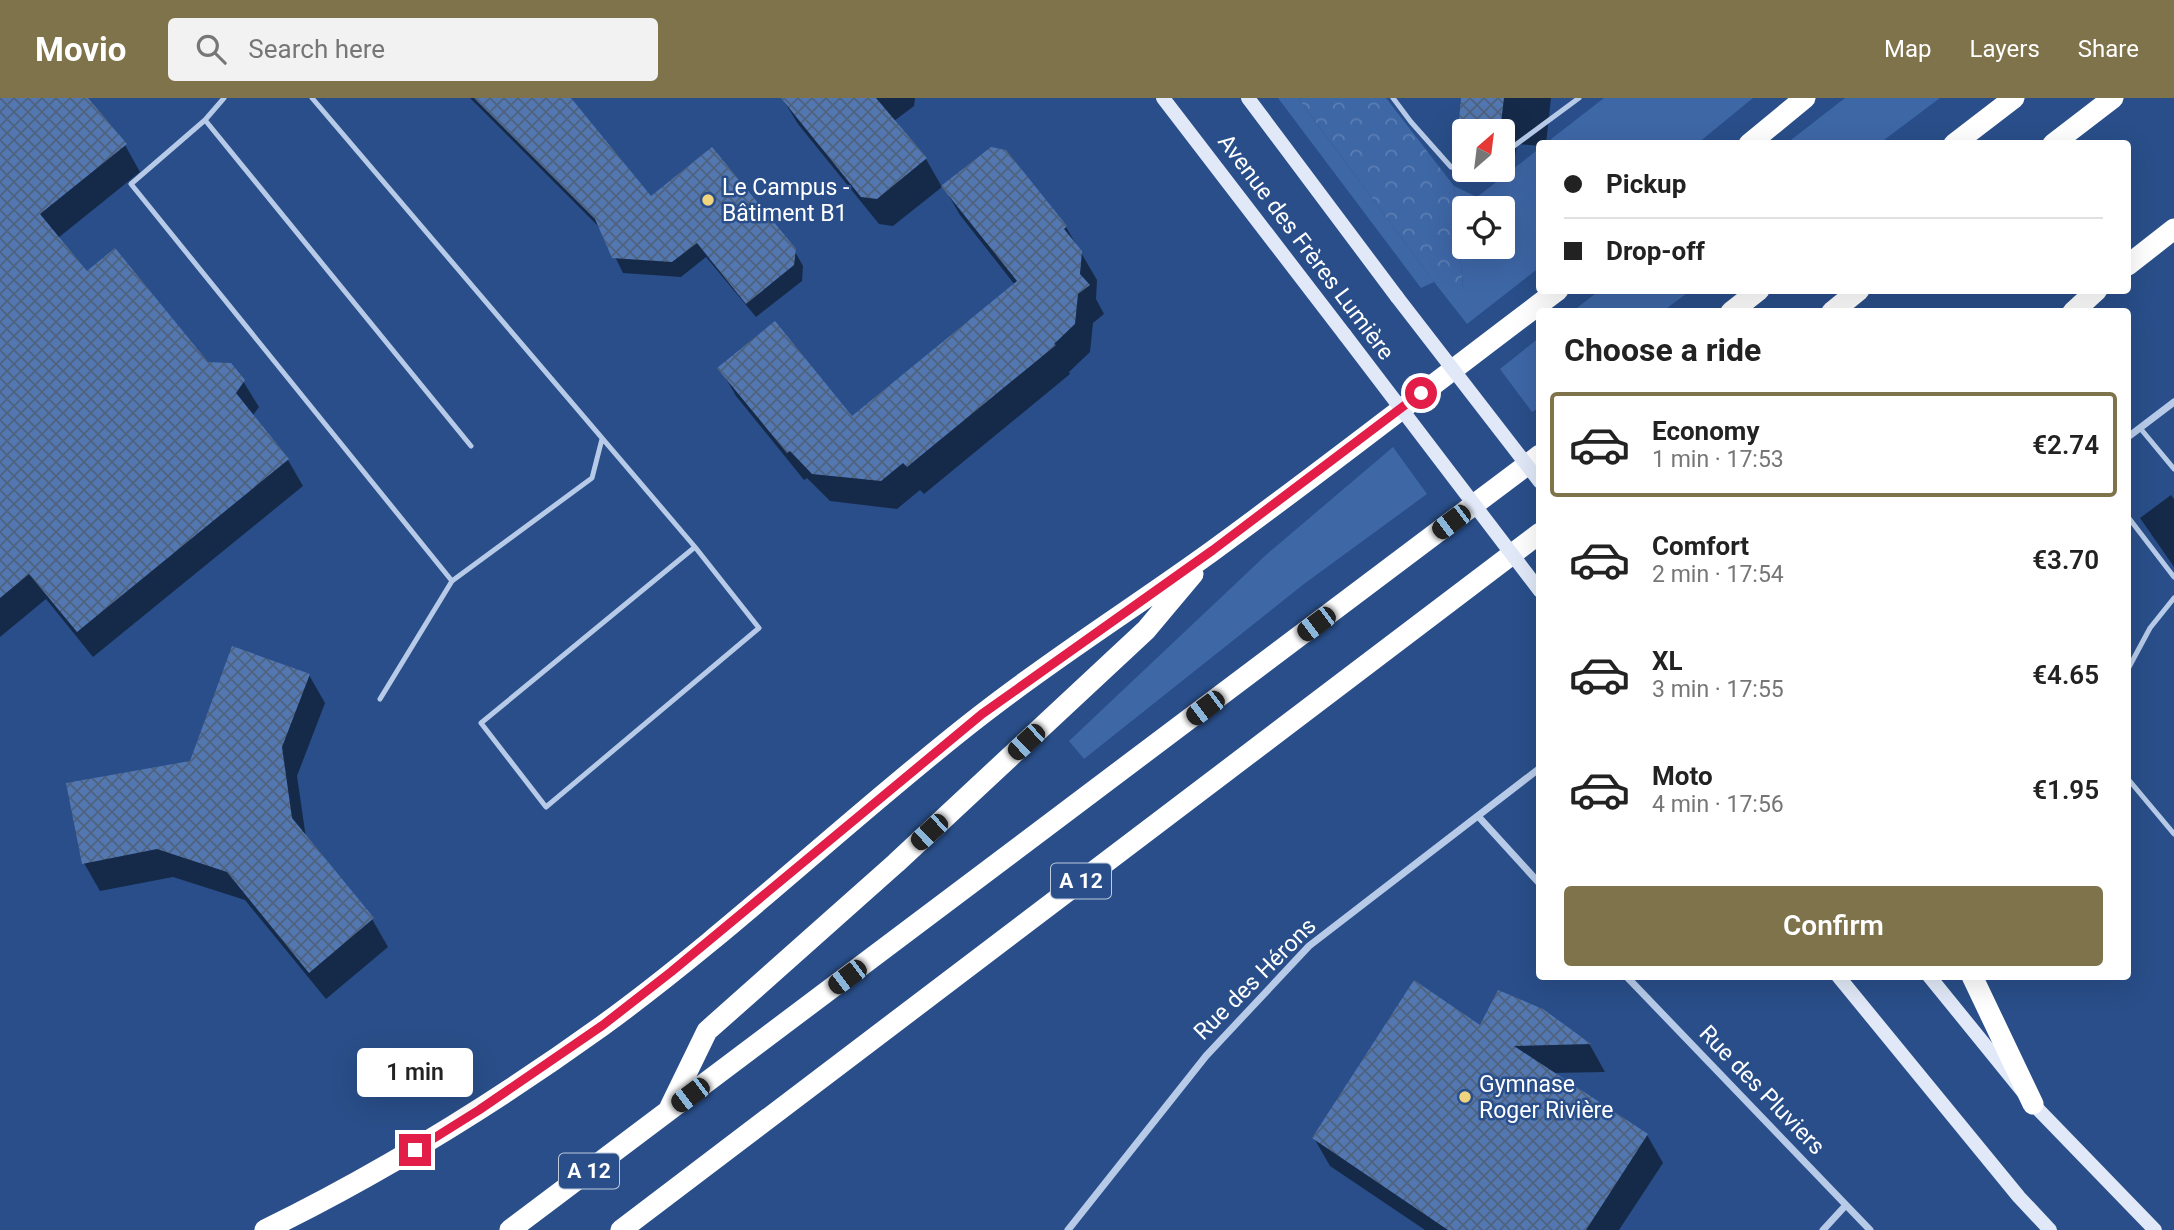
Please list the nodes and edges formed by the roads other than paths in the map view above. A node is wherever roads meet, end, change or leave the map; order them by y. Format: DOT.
graph roads {
  1 [pos="224,98"];
  2 [pos="312,98"];
  3 [pos="1163,98"];
  4 [pos="1248,98"];
  5 [pos="1393,98"];
  6 [pos="1579,98"];
  7 [pos="1805,98"];
  8 [pos="2014,98"];
  9 [pos="2113,98"];
  10 [pos="205,120"];
  11 [pos="1754,140"];
  12 [pos="1959,140"];
  13 [pos="2058,140"];
  14 [pos="1516,144"];
  15 [pos="1452,167"];
  16 [pos="2174,229"];
  17 [pos="2131,263"];
  18 [pos="1553,294"];
  19 [pos="1754,294"];
  20 [pos="1854,294"];
  21 [pos="2093,294"];
  22 [pos="1736,308"];
  23 [pos="1837,308"];
  24 [pos="2078,308"];
  25 [pos="2174,402"];
  26 [pos="2140,428"];
  27 [pos="2131,435"];
  28 [pos="602,439"];
  29 [pos="471,446"];
  30 [pos="1536,458"];
  31 [pos="2174,469"];
  32 [pos="1536,477"];
  33 [pos="2131,521"];
  34 [pos="1536,536"];
  35 [pos="695,547"];
  36 [pos="1213,550"];
  37 [pos="2174,577"];
  38 [pos="452,582"];
  39 [pos="1536,587"];
  40 [pos="2174,598"];
  41 [pos="2131,663"];
  42 [pos="380,699"];
  43 [pos="1536,771"];
  44 [pos="2131,783"];
  45 [pos="1478,817"];
  46 [pos="2174,834"];
  47 [pos="1536,880"];
  48 [pos="1630,980"];
  49 [pos="1841,980"];
  50 [pos="1932,980"];
  51 [pos="1974,980"];
  52 [pos="2033,1104"];
  53 [pos="668,1112"];
  54 [pos="1846,1205"];
  55 [pos="265,1230"];
  56 [pos="510,1230"];
  57 [pos="621,1230"];
  58 [pos="1068,1230"];
  59 [pos="1823,1230"];
  60 [pos="1870,1230"];
  61 [pos="2050,1230"];
  62 [pos="2155,1230"];
  1 -- 10 [label="lane"];
  2 -- 28 [label="lane"];
  3 -- 39 [label="main road, Avenue des Frères Lumière, bridge"];
  4 -- 32 [label="main road, Avenue des Frères Lumière, bridge"];
  5 -- 15 [label="lane"];
  6 -- 14 [label="lane"];
  7 -- 11 [label="highway"];
  8 -- 12 [label="highway"];
  9 -- 13 [label="highway"];
  10 -- 29 [label="lane"];
  10 -- 38 [label="lane"];
  16 -- 17 [label="highway"];
  18 -- 36 [label="highway"];
  19 -- 22 [label="highway"];
  20 -- 23 [label="highway"];
  21 -- 24 [label="highway"];
  25 -- 26 [label="street"];
  26 -- 27 [label="street"];
  26 -- 31 [label="lane"];
  28 -- 35 [label="lane"];
  28 -- 38 [label="lane"];
  30 -- 53 [label="highway, A 12"];
  33 -- 37 [label="lane"];
  34 -- 57 [label="highway, A 12"];
  35 -- 35 [label="lane"];
  36 -- 53 [label="highway"];
  36 -- 55 [label="highway"];
  38 -- 42 [label="lane"];
  40 -- 41 [label="lane"];
  43 -- 45 [label="street, Rue des Hérons"];
  44 -- 46 [label="lane"];
  45 -- 47 [label="street"];
  45 -- 58 [label="street, Rue des Hérons"];
  48 -- 54 [label="street, Rue des Pluviers"];
  49 -- 61 [label="main road"];
  50 -- 52 [label="main road"];
  51 -- 52 [label="highway"];
  52 -- 62 [label="main road"];
  53 -- 56 [label="highway, A 12"];
  54 -- 59 [label="street"];
  54 -- 60 [label="street, Rue des Pluviers"];
}
